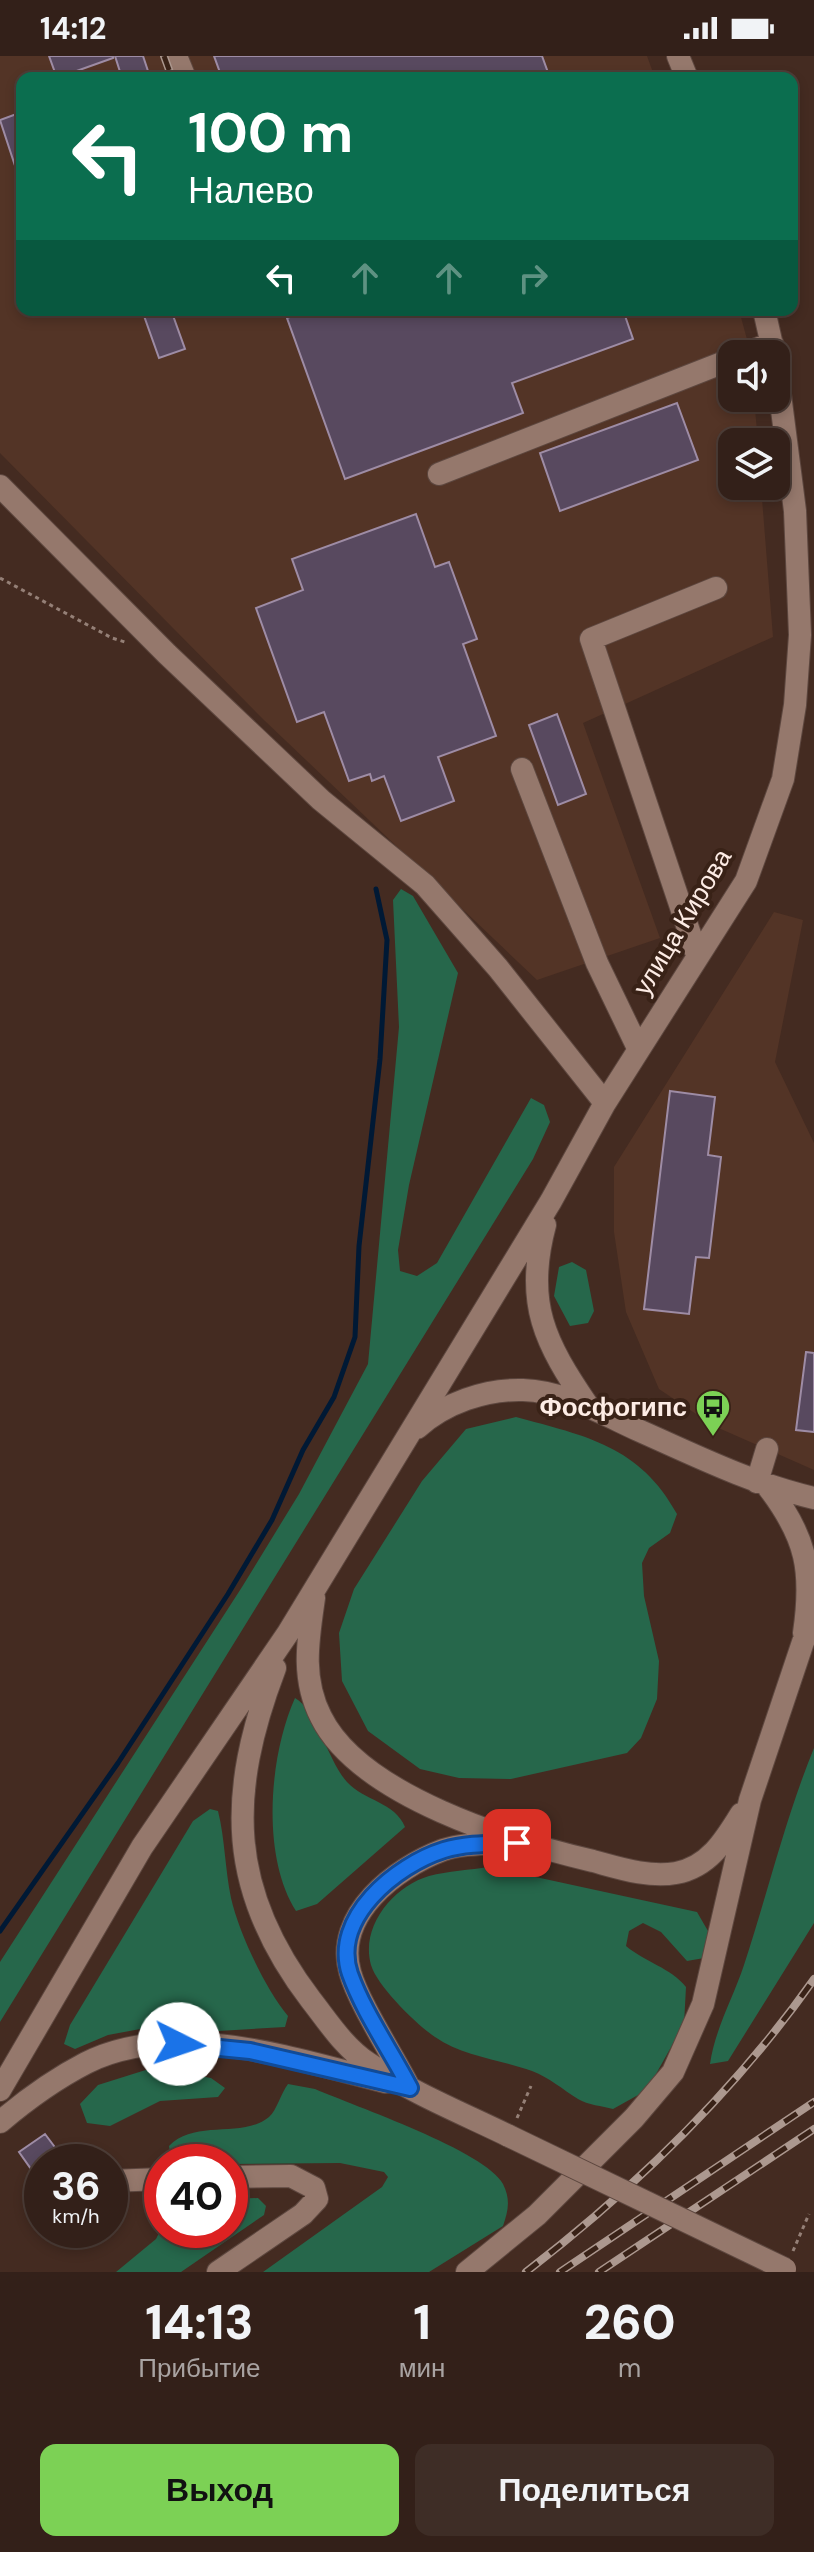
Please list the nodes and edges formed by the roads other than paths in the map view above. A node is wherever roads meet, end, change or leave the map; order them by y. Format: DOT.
graph roads {
  1 [pos="765,316"];
  2 [pos="771,340"];
  3 [pos="718,364"];
  4 [pos="782,412"];
  5 [pos="439,474"];
  6 [pos="0,486"];
  7 [pos="716,588"];
  8 [pos="522,769"];
  9 [pos="697,955"];
  10 [pos="638,1048"];
  11 [pos="605,1103"];
  12 [pos="551,1201"];
  13 [pos="588,1406"];
  14 [pos="401,1443"];
  15 [pos="767,1449"];
  16 [pos="762,1485"];
  17 [pos="814,1498"];
  18 [pos="315,1587"];
  19 [pos="814,1620"];
  20 [pos="288,1633"];
  21 [pos="803,1642"];
  22 [pos="750,1800"];
  23 [pos="517,1843"];
  24 [pos="410,2088"];
  25 [pos="0,2090"];
  26 [pos="0,2122"];
  27 [pos="248,2177"];
  28 [pos="788,2270"];
  29 [pos="218,2272"];
  30 [pos="467,2272"];
  1 -- 2 [label="street, улица Кирова"];
  3 -- 5 [label="street"];
  4 -- 9 [label="street, улица Кирова"];
  6 -- 11 [label="street"];
  7 -- 9 [label="street"];
  8 -- 10 [label="street"];
  9 -- 10 [label="street, улица Кирова"];
  10 -- 11 [label="street, улица Кирова"];
  11 -- 12 [label="street, улица Кирова"];
  12 -- 13 [label="street"];
  12 -- 14 [label="street"];
  13 -- 14 [label="street"];
  13 -- 16 [label="street"];
  14 -- 18 [label="street"];
  15 -- 16 [label="street"];
  16 -- 17 [label="street"];
  16 -- 21 [label="street"];
  18 -- 20 [label="street"];
  18 -- 23 [label="street"];
  19 -- 21 [label="street"];
  20 -- 24 [label="street"];
  20 -- 25 [label="street"];
  21 -- 22 [label="street"];
  22 -- 23 [label="street"];
  22 -- 30 [label="street"];
  23 -- 24 [label="street"];
  24 -- 26 [label="street"];
  24 -- 28 [label="street, bridge"];
  27 -- 29 [label="street"];
}
